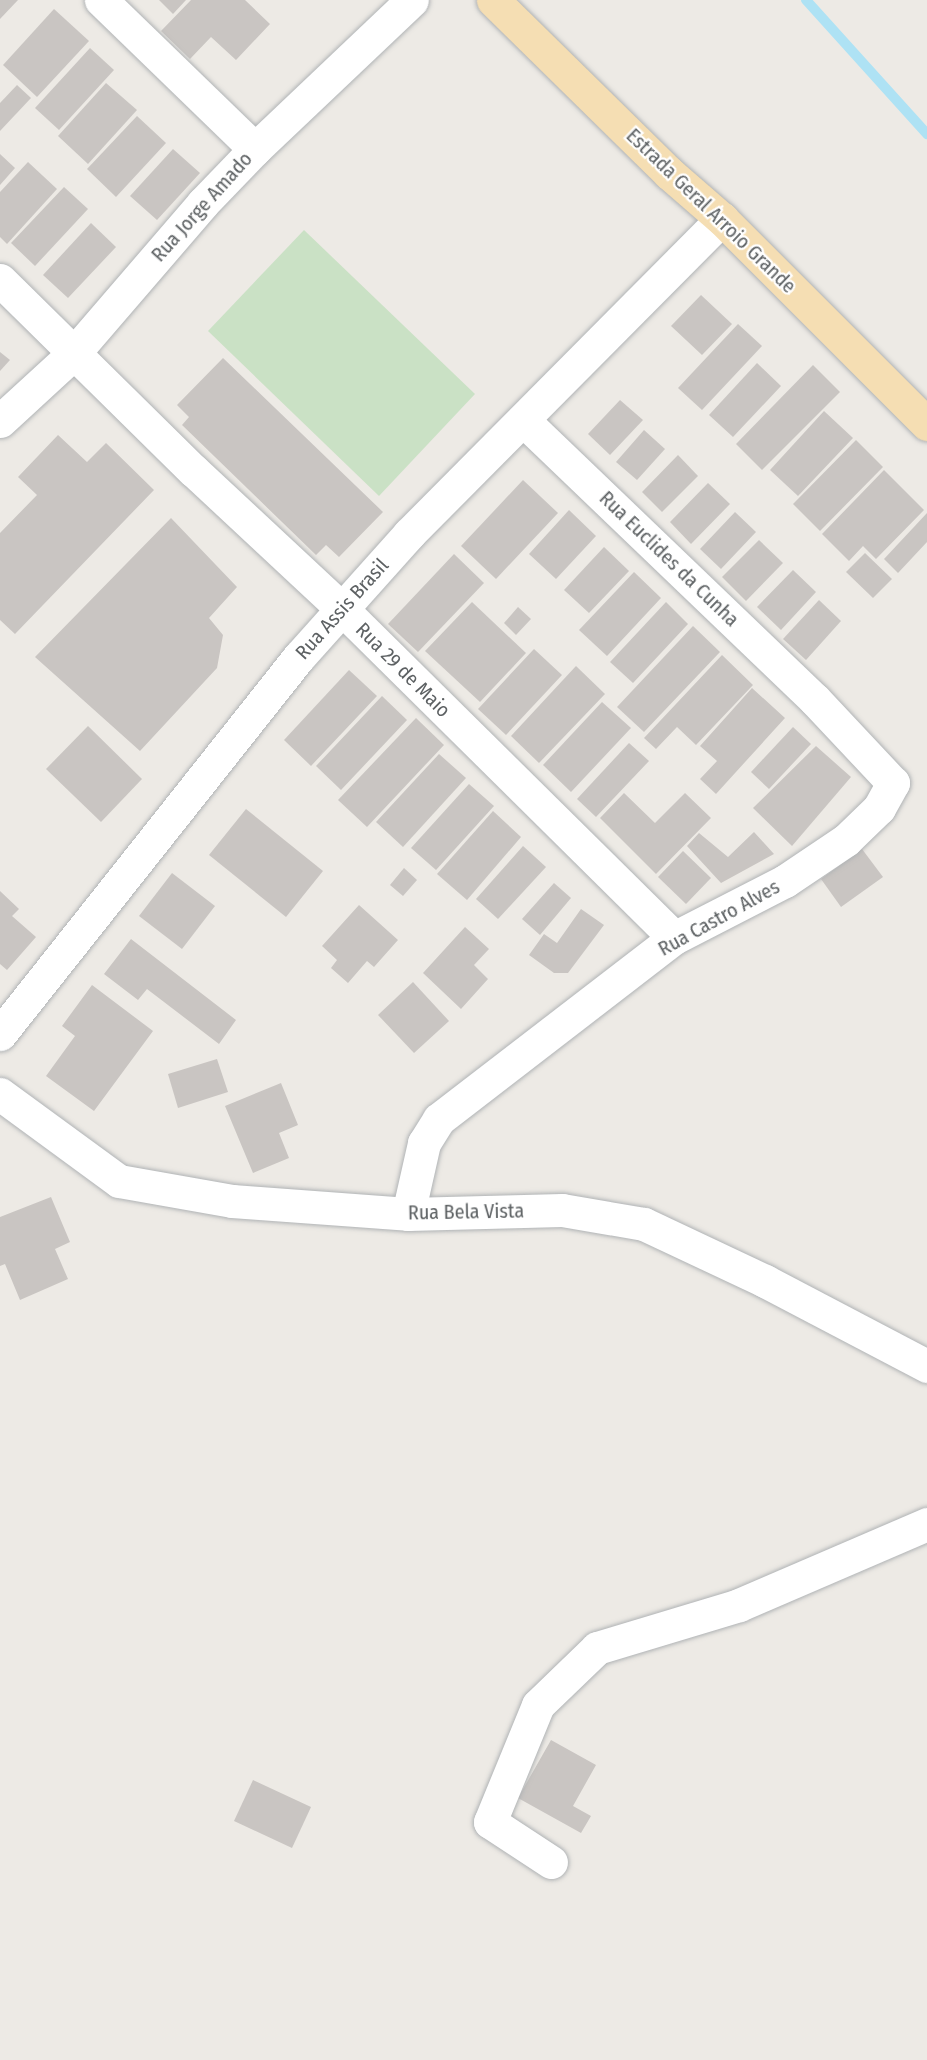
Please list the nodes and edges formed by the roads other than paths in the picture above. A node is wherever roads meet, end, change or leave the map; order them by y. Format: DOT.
graph roads {
  1 [pos="101,0"];
  2 [pos="412,0"];
  3 [pos="493,0"];
  4 [pos="255,149"];
  5 [pos="722,219"];
  6 [pos="0,280"];
  7 [pos="74,353"];
  8 [pos="523,420"];
  9 [pos="0,421"];
  10 [pos="927,424"];
  11 [pos="342,609"];
  12 [pos="814,699"];
  13 [pos="674,938"];
  14 [pos="0,1034"];
  15 [pos="0,1094"];
  16 [pos="408,1214"];
  17 [pos="927,1366"];
  18 [pos="927,1524"];
  19 [pos="551,1862"];
  1 -- 4 [label="street"];
  2 -- 4 [label="street, Rua Jorge Amado"];
  3 -- 5 [label="main road, Estrada Geral Arroio Grande"];
  4 -- 7 [label="street, Rua Jorge Amado"];
  5 -- 8 [label="street, Rua Assis Brasil"];
  5 -- 10 [label="main road, Estrada Geral Arroio Grande"];
  6 -- 7 [label="street, Rua 29 de Maio"];
  7 -- 9 [label="street, Rua Jorge Amado"];
  7 -- 11 [label="street, Rua 29 de Maio"];
  8 -- 11 [label="street, Rua Assis Brasil"];
  8 -- 12 [label="street, Rua Euclides da Cunha"];
  11 -- 13 [label="street, Rua 29 de Maio"];
  11 -- 14 [label="street, Rua Assis Brasil"];
  12 -- 13 [label="street, Rua Castro Alves"];
  13 -- 16 [label="street, Rua Castro Alves"];
  15 -- 16 [label="street, Rua Bela Vista"];
  16 -- 17 [label="street, Rua Bela Vista"];
  18 -- 19 [label="street"];
}
